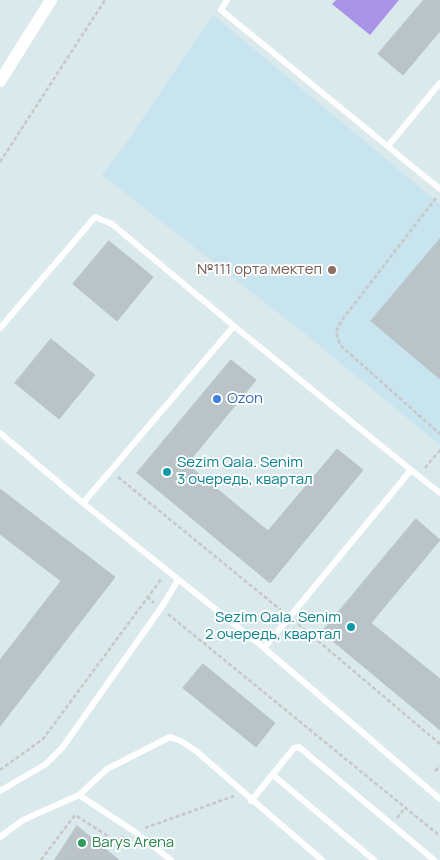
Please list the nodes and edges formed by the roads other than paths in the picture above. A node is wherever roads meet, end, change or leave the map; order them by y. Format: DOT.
graph roads {
  1 [pos="51,0"];
  2 [pos="228,0"];
  3 [pos="0,81"];
  4 [pos="440,83"];
  5 [pos="388,146"];
  6 [pos="440,189"];
  7 [pos="234,326"];
  8 [pos="0,328"];
  9 [pos="0,433"];
  10 [pos="411,470"];
  11 [pos="440,493"];
  12 [pos="83,503"];
  13 [pos="178,580"];
  14 [pos="264,648"];
  15 [pos="273,775"];
  16 [pos="0,791"];
  17 [pos="79,795"];
  18 [pos="440,799"];
  19 [pos="251,801"];
  20 [pos="0,837"];
  21 [pos="171,860"];
  22 [pos="322,860"];
  23 [pos="374,860"];
  24 [pos="434,860"];
  1 -- 3 [label="street"];
  2 -- 5 [label="lane"];
  4 -- 5 [label="lane"];
  5 -- 6 [label="lane"];
  7 -- 8 [label="lane"];
  7 -- 10 [label="lane"];
  7 -- 12 [label="lane"];
  9 -- 12 [label="lane"];
  10 -- 11 [label="lane"];
  10 -- 14 [label="lane"];
  12 -- 13 [label="lane"];
  13 -- 14 [label="lane"];
  13 -- 16 [label="lane"];
  14 -- 18 [label="lane"];
  15 -- 19 [label="lane"];
  15 -- 23 [label="lane"];
  15 -- 24 [label="lane"];
  17 -- 19 [label="lane"];
  17 -- 20 [label="lane"];
  17 -- 21 [label="lane"];
  19 -- 22 [label="lane"];
}
